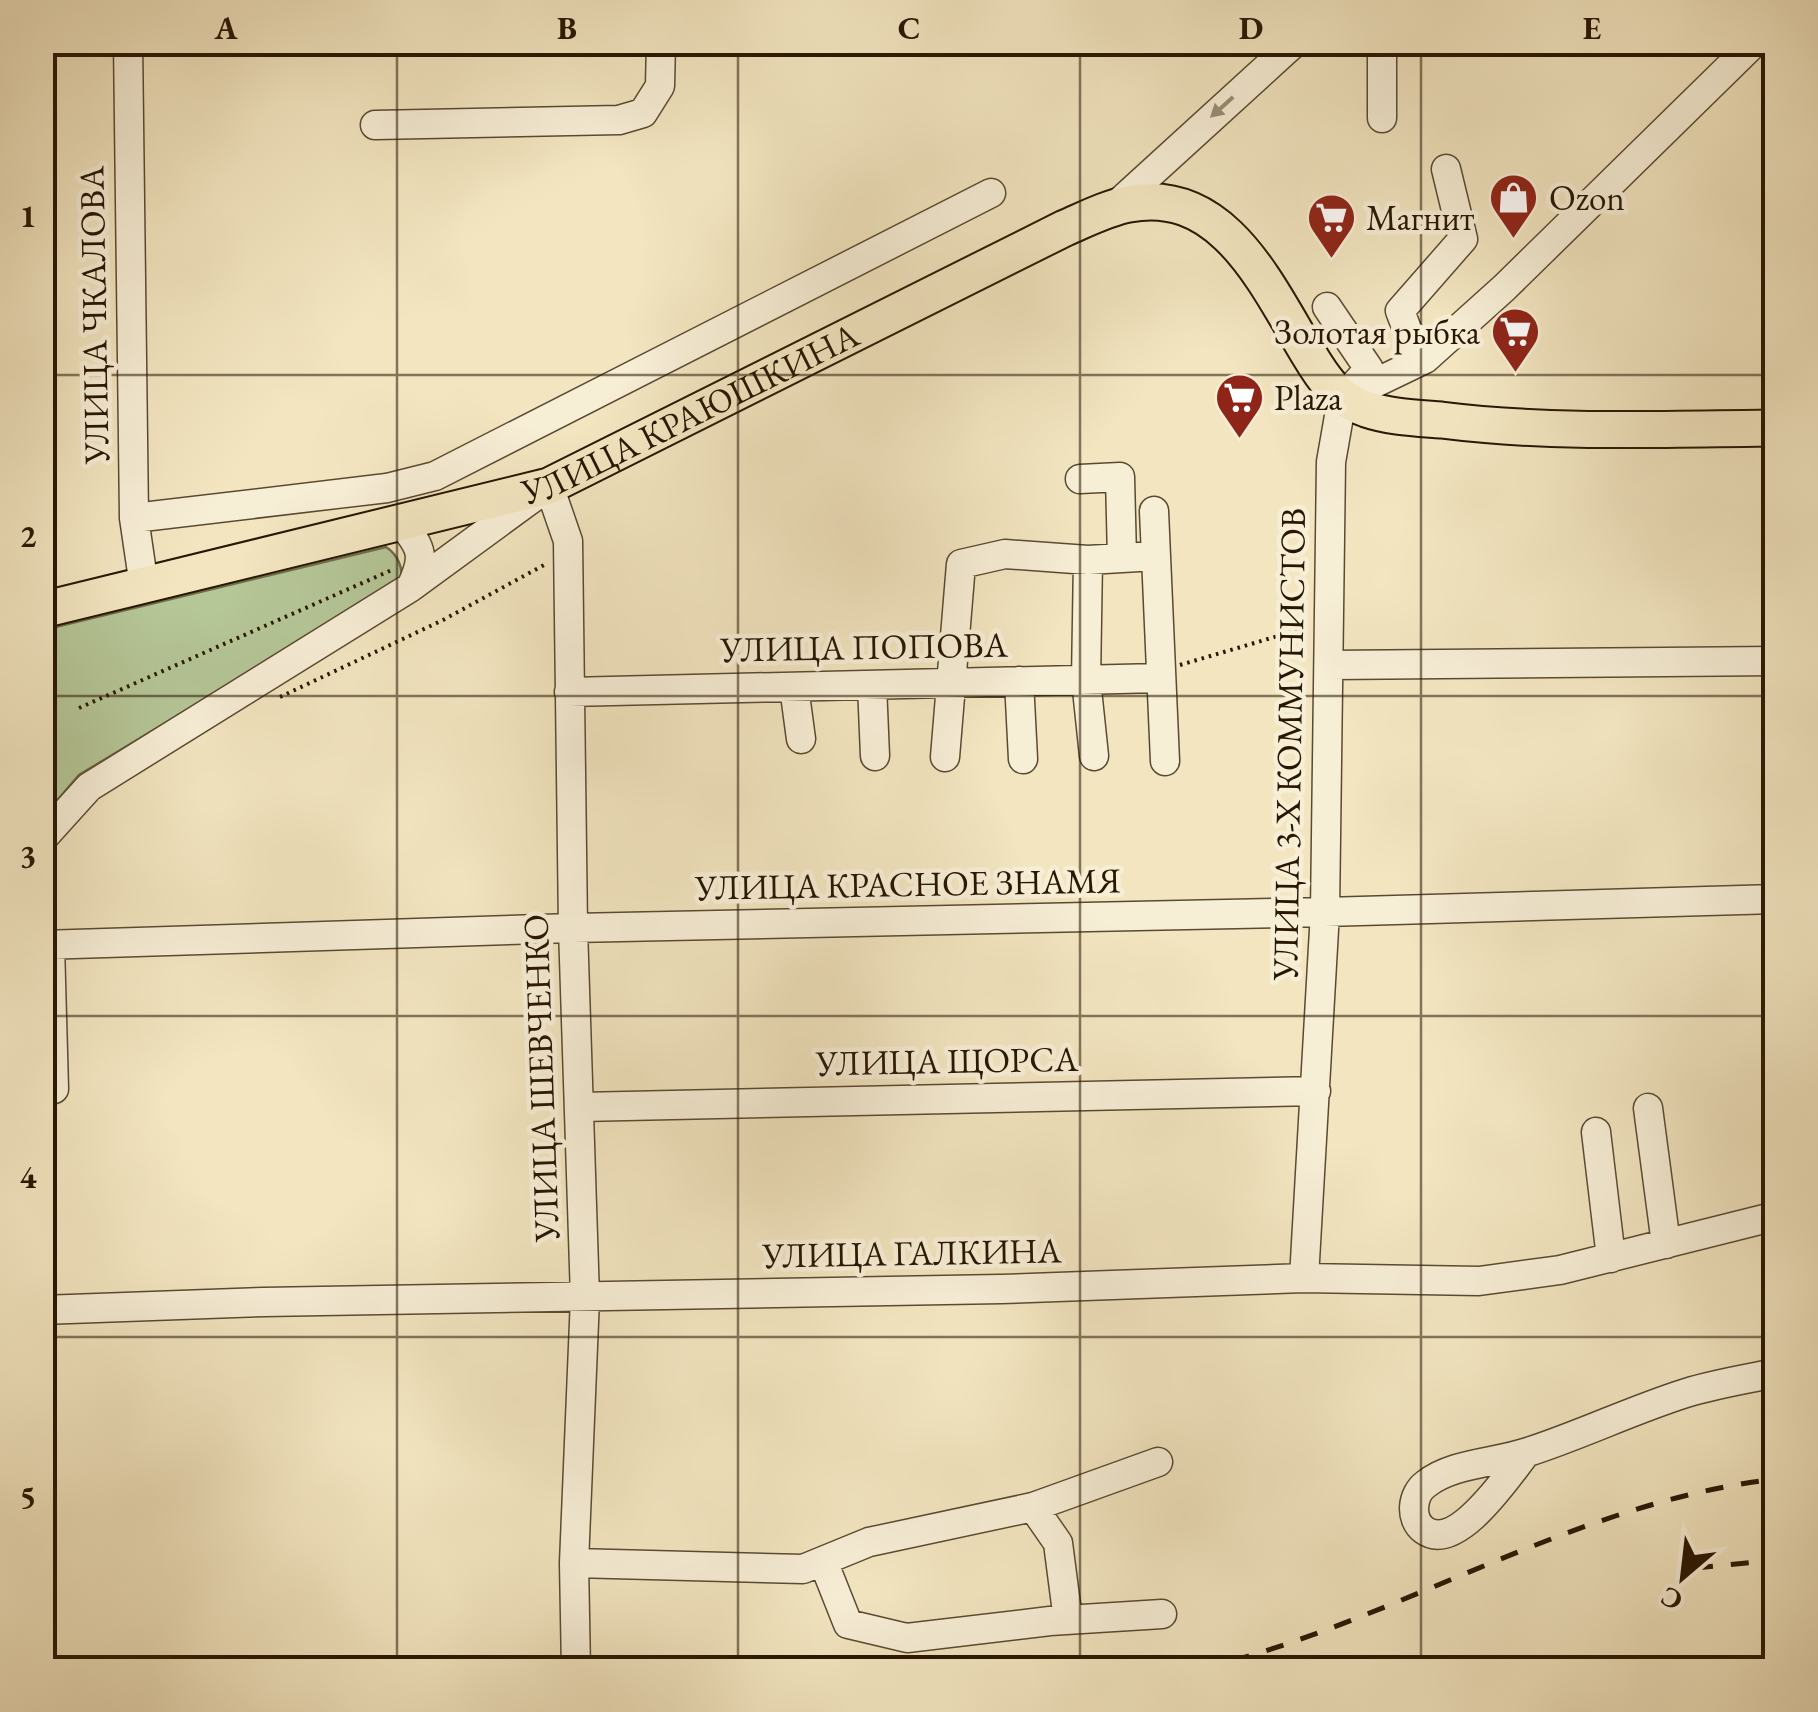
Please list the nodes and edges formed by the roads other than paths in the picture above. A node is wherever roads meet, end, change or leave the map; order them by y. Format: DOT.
graph roads {
  1 [pos="128,42"];
  2 [pos="661,42"];
  3 [pos="1294,42"];
  4 [pos="1382,42"];
  5 [pos="1755,42"];
  6 [pos="1382,118"];
  7 [pos="375,124"];
  8 [pos="1446,169"];
  9 [pos="991,193"];
  10 [pos="1113,208"];
  11 [pos="1327,307"];
  12 [pos="1424,359"];
  13 [pos="1342,400"];
  14 [pos="1776,428"];
  15 [pos="1080,479"];
  16 [pos="548,486"];
  17 [pos="1154,511"];
  18 [pos="134,518"];
  19 [pos="402,524"];
  20 [pos="1156,556"];
  21 [pos="1122,558"];
  22 [pos="1088,560"];
  23 [pos="144,586"];
  24 [pos="411,587"];
  25 [pos="42,610"];
  26 [pos="1776,662"];
  27 [pos="1330,665"];
  28 [pos="1160,678"];
  29 [pos="1086,680"];
  30 [pos="1020,681"];
  31 [pos="950,683"];
  32 [pos="872,685"];
  33 [pos="794,686"];
  34 [pos="570,692"];
  35 [pos="801,739"];
  36 [pos="875,756"];
  37 [pos="1094,756"];
  38 [pos="945,757"];
  39 [pos="1023,759"];
  40 [pos="1165,762"];
  41 [pos="53,842"];
  42 [pos="1776,899"];
  43 [pos="1325,912"];
  44 [pos="572,928"];
  45 [pos="46,945"];
  46 [pos="54,1089"];
  47 [pos="1316,1090"];
  48 [pos="580,1107"];
  49 [pos="1648,1108"];
  50 [pos="1596,1132"];
  51 [pos="1776,1216"];
  52 [pos="1666,1244"];
  53 [pos="1612,1258"];
  54 [pos="1304,1278"];
  55 [pos="585,1298"];
  56 [pos="42,1310"];
  57 [pos="1776,1372"];
  58 [pos="1526,1453"];
  59 [pos="1158,1462"];
  60 [pos="1033,1506"];
  61 [pos="822,1561"];
  62 [pos="574,1563"];
  63 [pos="1162,1614"];
  64 [pos="1068,1620"];
  65 [pos="576,1670"];
  1 -- 18 [label="street, УЛИЦА ЧКАЛОВА"];
  2 -- 7 [label="street"];
  3 -- 10 [label="street, УЛИЦА КРАЮШКИНА, one-way"];
  4 -- 6 [label="street"];
  5 -- 12 [label="street"];
  8 -- 12 [label="street"];
  9 -- 18 [label="street"];
  10 -- 13 [label="main road"];
  10 -- 16 [label="main road, УЛИЦА КРАЮШКИНА"];
  11 -- 13 [label="street, УЛИЦА 3-Х КОММУНИСТОВ"];
  12 -- 13 [label="street"];
  13 -- 14 [label="main road"];
  13 -- 27 [label="street, УЛИЦА 3-Х КОММУНИСТОВ"];
  15 -- 21 [label="street"];
  16 -- 19 [label="main road"];
  16 -- 24 [label="street, УЛИЦА КРАЮШКИНА"];
  16 -- 34 [label="street, УЛИЦА ШЕВЧЕНКО"];
  17 -- 20 [label="street"];
  18 -- 23 [label="street, УЛИЦА ЧКАЛОВА"];
  19 -- 23 [label="main road"];
  19 -- 24 [label="street"];
  20 -- 21 [label="street"];
  20 -- 28 [label="street"];
  21 -- 22 [label="street"];
  22 -- 29 [label="street"];
  22 -- 31 [label="street"];
  23 -- 25 [label="main road"];
  24 -- 41 [label="street, УЛИЦА КРАЮШКИНА"];
  26 -- 27 [label="street"];
  27 -- 43 [label="street, УЛИЦА 3-Х КОММУНИСТОВ"];
  28 -- 29 [label="street, УЛИЦА ПОПОВА"];
  28 -- 40 [label="street"];
  29 -- 30 [label="street, УЛИЦА ПОПОВА"];
  29 -- 37 [label="street"];
  30 -- 31 [label="street, УЛИЦА ПОПОВА"];
  30 -- 39 [label="street"];
  31 -- 32 [label="street, УЛИЦА ПОПОВА"];
  31 -- 38 [label="street"];
  32 -- 33 [label="street, УЛИЦА ПОПОВА"];
  32 -- 36 [label="street"];
  33 -- 34 [label="street, УЛИЦА ПОПОВА"];
  33 -- 35 [label="street"];
  34 -- 44 [label="street, УЛИЦА ШЕВЧЕНКО"];
  42 -- 43 [label="street, УЛИЦА КРАСНОЕ ЗНАМЯ"];
  43 -- 44 [label="street, УЛИЦА КРАСНОЕ ЗНАМЯ"];
  43 -- 47 [label="street, УЛИЦА 3-Х КОММУНИСТОВ"];
  44 -- 45 [label="street, УЛИЦА КРАСНОЕ ЗНАМЯ"];
  44 -- 48 [label="street, УЛИЦА ШЕВЧЕНКО"];
  45 -- 46 [label="street"];
  47 -- 48 [label="street, УЛИЦА ЩОРСА"];
  47 -- 54 [label="street, УЛИЦА 3-Х КОММУНИСТОВ"];
  48 -- 55 [label="street, УЛИЦА ШЕВЧЕНКО"];
  49 -- 52 [label="street"];
  50 -- 53 [label="street"];
  51 -- 52 [label="street, УЛИЦА ГАЛКИНА"];
  52 -- 53 [label="street, УЛИЦА ГАЛКИНА"];
  53 -- 54 [label="street, УЛИЦА ГАЛКИНА"];
  54 -- 55 [label="street, УЛИЦА ГАЛКИНА"];
  55 -- 56 [label="street, УЛИЦА ГАЛКИНА"];
  55 -- 62 [label="street, УЛИЦА ШЕВЧЕНКО"];
  57 -- 58 [label="street"];
  59 -- 60 [label="street"];
  60 -- 61 [label="street"];
  60 -- 64 [label="street"];
  61 -- 62 [label="street"];
  61 -- 64 [label="street"];
  62 -- 65 [label="street, УЛИЦА ШЕВЧЕНКО"];
  63 -- 64 [label="street"];
}
